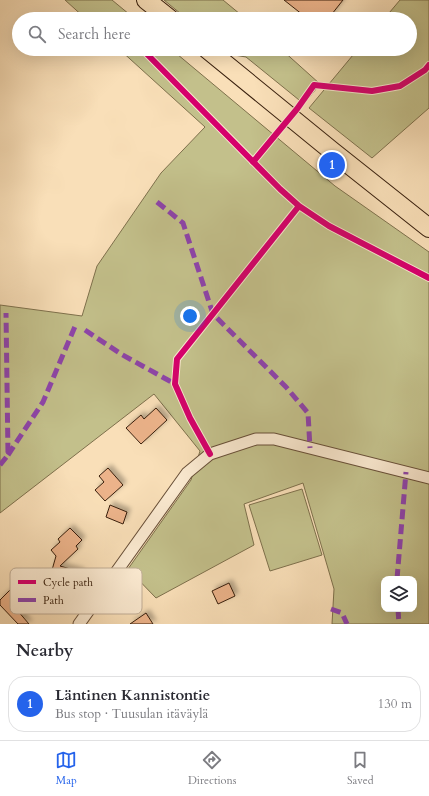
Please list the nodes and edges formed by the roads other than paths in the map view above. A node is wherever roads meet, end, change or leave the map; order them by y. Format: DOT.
graph roads {
  1 [pos="146,0"];
  2 [pos="161,12"];
  3 [pos="216,56"];
  4 [pos="429,228"];
  5 [pos="429,478"];
  6 [pos="119,568"];
  7 [pos="86,614"];
  8 [pos="79,624"];
  1 -- 2 [label="main road"];
  3 -- 4 [label="main road"];
  5 -- 6 [label="street"];
  7 -- 8 [label="street"];
}
